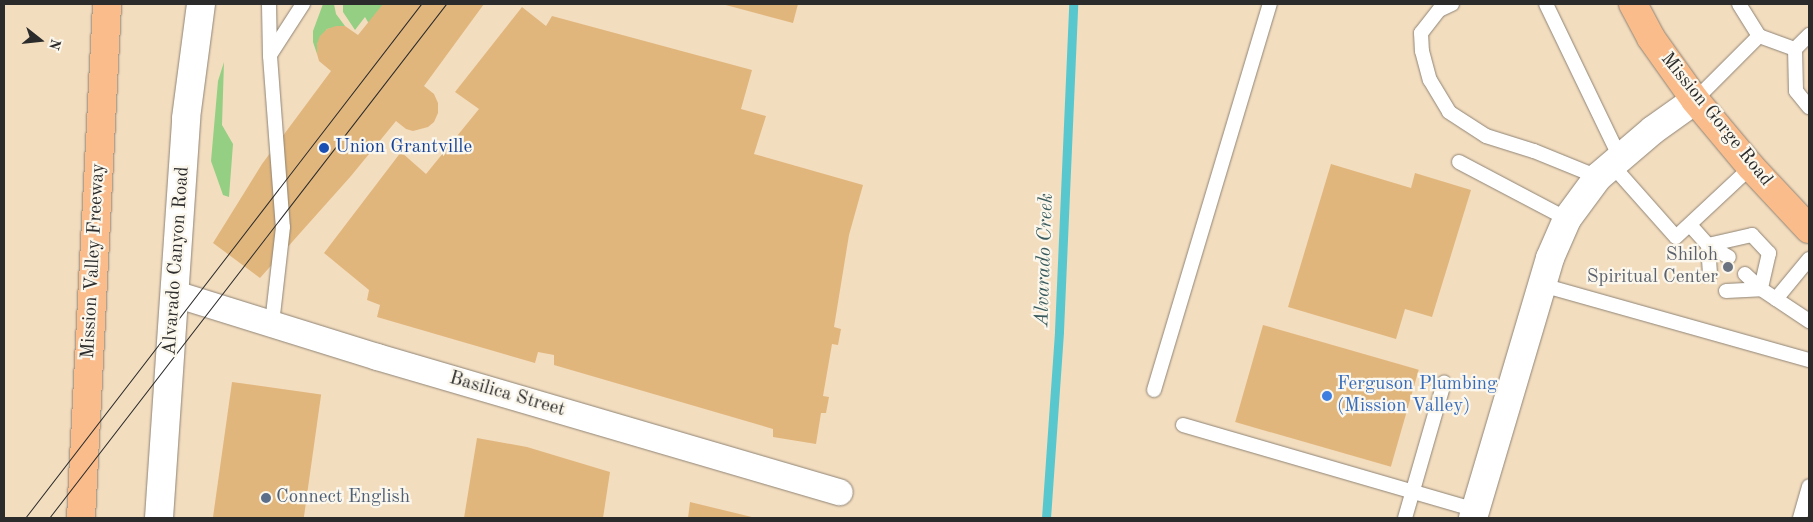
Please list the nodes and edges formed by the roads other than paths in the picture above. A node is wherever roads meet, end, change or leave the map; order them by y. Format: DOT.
graph roads {
  1 [pos="106,4"];
  2 [pos="201,4"];
  3 [pos="269,4"];
  4 [pos="303,4"];
  5 [pos="1270,4"];
  6 [pos="1452,4"];
  7 [pos="1546,4"];
  8 [pos="1633,4"];
  9 [pos="1739,4"];
  10 [pos="1809,35"];
  11 [pos="1759,36"];
  12 [pos="1795,49"];
  13 [pos="270,56"];
  14 [pos="1695,100"];
  15 [pos="1809,107"];
  16 [pos="1459,162"];
  17 [pos="1610,166"];
  18 [pos="1751,167"];
  19 [pos="1567,219"];
  20 [pos="1690,226"];
  21 [pos="1809,229"];
  22 [pos="1708,245"];
  23 [pos="1729,257"];
  24 [pos="1809,259"];
  25 [pos="1710,274"];
  26 [pos="1745,274"];
  27 [pos="1542,285"];
  28 [pos="1761,289"];
  29 [pos="1726,291"];
  30 [pos="174,294"];
  31 [pos="1776,299"];
  32 [pos="1809,321"];
  33 [pos="272,324"];
  34 [pos="1809,360"];
  35 [pos="1444,383"];
  36 [pos="1154,390"];
  37 [pos="1183,425"];
  38 [pos="1809,486"];
  39 [pos="840,492"];
  40 [pos="1413,493"];
  41 [pos="1474,514"];
  42 [pos="81,518"];
  43 [pos="159,518"];
  44 [pos="1405,518"];
  45 [pos="1800,518"];
  1 -- 42 [label="main road, Mission Valley Freeway"];
  2 -- 30 [label="street, Alvarado Canyon Road"];
  3 -- 13 [label="lane"];
  4 -- 13 [label="lane"];
  5 -- 36 [label="lane"];
  6 -- 17 [label="lane"];
  7 -- 17 [label="lane"];
  8 -- 14 [label="main road, Mission Gorge Road"];
  9 -- 11 [label="lane"];
  10 -- 12 [label="lane"];
  11 -- 12 [label="lane"];
  11 -- 14 [label="lane"];
  12 -- 15 [label="lane"];
  13 -- 33 [label="lane"];
  14 -- 17 [label="street"];
  14 -- 18 [label="main road, Mission Gorge Road"];
  16 -- 19 [label="lane"];
  17 -- 19 [label="street"];
  17 -- 20 [label="lane"];
  18 -- 20 [label="lane"];
  18 -- 21 [label="main road, Mission Gorge Road"];
  19 -- 27 [label="street"];
  20 -- 22 [label="lane"];
  22 -- 23 [label="lane"];
  22 -- 25 [label="lane"];
  22 -- 28 [label="lane"];
  24 -- 31 [label="lane"];
  26 -- 28 [label="lane"];
  27 -- 34 [label="lane"];
  27 -- 41 [label="street"];
  28 -- 29 [label="lane"];
  28 -- 31 [label="lane"];
  30 -- 33 [label="street, Basilica Street"];
  30 -- 43 [label="street, Alvarado Canyon Road"];
  31 -- 32 [label="lane"];
  33 -- 39 [label="street, Basilica Street"];
  35 -- 40 [label="lane"];
  37 -- 40 [label="lane"];
  38 -- 45 [label="lane"];
  40 -- 41 [label="lane"];
  40 -- 44 [label="lane"];
}
